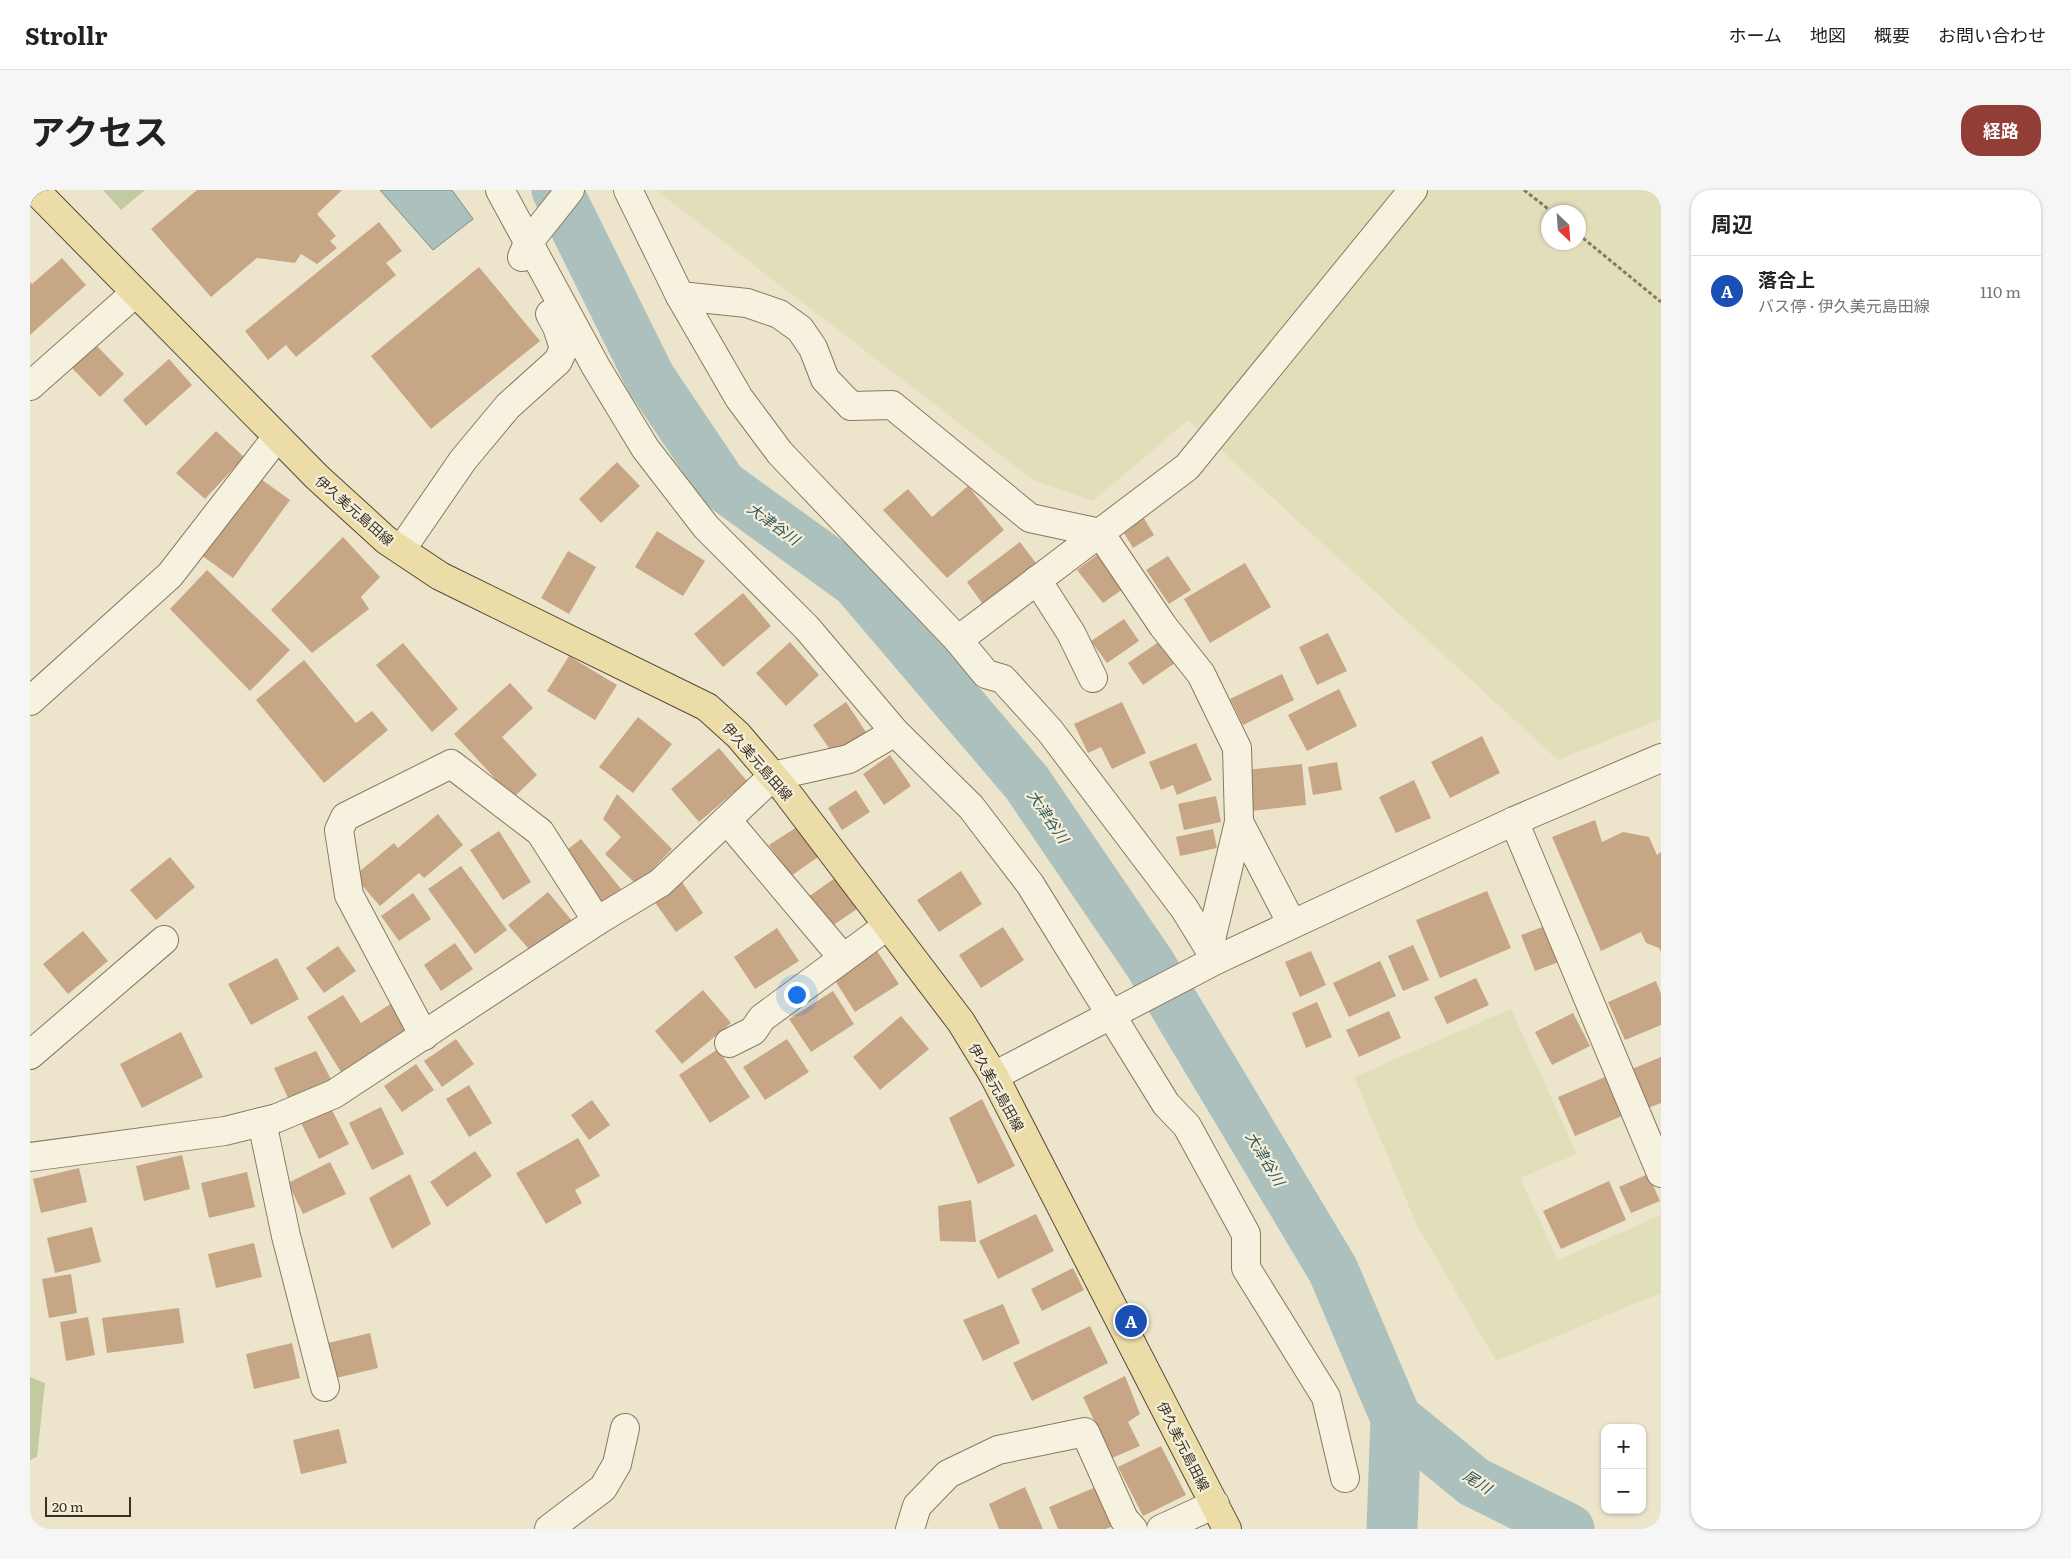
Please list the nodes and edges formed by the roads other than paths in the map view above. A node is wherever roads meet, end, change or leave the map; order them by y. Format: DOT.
graph roads {
  1 [pos="35,190"];
  2 [pos="500,190"];
  3 [pos="570,190"];
  4 [pos="628,190"];
  5 [pos="1413,190"];
  6 [pos="528,243"];
  7 [pos="136,293"];
  8 [pos="680,296"];
  9 [pos="30,386"];
  10 [pos="277,437"];
  11 [pos="1100,533"];
  12 [pos="401,550"];
  13 [pos="1037,580"];
  14 [pos="958,640"];
  15 [pos="1093,678"];
  16 [pos="30,701"];
  17 [pos="895,732"];
  18 [pos="1661,758"];
  19 [pos="773,776"];
  20 [pos="727,820"];
  21 [pos="1514,821"];
  22 [pos="1239,822"];
  23 [pos="597,921"];
  24 [pos="1292,924"];
  25 [pos="887,926"];
  26 [pos="164,940"];
  27 [pos="843,958"];
  28 [pos="1210,958"];
  29 [pos="1111,1014"];
  30 [pos="424,1036"];
  31 [pos="729,1043"];
  32 [pos="30,1055"];
  33 [pos="994,1076"];
  34 [pos="262,1122"];
  35 [pos="30,1157"];
  36 [pos="1661,1173"];
  37 [pos="325,1387"];
  38 [pos="625,1428"];
  39 [pos="1345,1478"];
  40 [pos="1214,1504"];
  41 [pos="549,1529"];
  42 [pos="910,1529"];
  43 [pos="1133,1529"];
  44 [pos="1161,1529"];
  45 [pos="1227,1529"];
  1 -- 7 [label="main road, 伊久美元島田線"];
  2 -- 6 [label="street"];
  3 -- 6 [label="street"];
  4 -- 8 [label="street"];
  5 -- 11 [label="street"];
  6 -- 12 [label="street"];
  6 -- 17 [label="street"];
  7 -- 9 [label="street"];
  7 -- 10 [label="main road, 伊久美元島田線"];
  8 -- 11 [label="street"];
  8 -- 14 [label="street"];
  10 -- 12 [label="main road, 伊久美元島田線"];
  10 -- 16 [label="street"];
  11 -- 13 [label="street"];
  11 -- 22 [label="street"];
  12 -- 19 [label="main road, 伊久美元島田線"];
  13 -- 14 [label="street"];
  13 -- 15 [label="street"];
  14 -- 28 [label="street"];
  17 -- 19 [label="street"];
  17 -- 29 [label="street"];
  18 -- 21 [label="street"];
  19 -- 20 [label="street"];
  19 -- 25 [label="main road, 伊久美元島田線"];
  20 -- 23 [label="street"];
  20 -- 27 [label="street"];
  21 -- 24 [label="street"];
  21 -- 36 [label="street"];
  22 -- 24 [label="street"];
  22 -- 28 [label="street"];
  23 -- 30 [label="street"];
  23 -- 30 [label="street"];
  24 -- 28 [label="street"];
  25 -- 27 [label="street"];
  25 -- 33 [label="main road, 伊久美元島田線"];
  26 -- 32 [label="street"];
  27 -- 31 [label="street"];
  28 -- 29 [label="street"];
  29 -- 33 [label="street"];
  29 -- 39 [label="street"];
  30 -- 34 [label="street"];
  33 -- 40 [label="main road, 伊久美元島田線"];
  34 -- 35 [label="street"];
  34 -- 37 [label="street"];
  38 -- 41 [label="street"];
  40 -- 44 [label="street"];
  40 -- 45 [label="main road, 伊久美元島田線"];
  42 -- 43 [label="street"];
}
